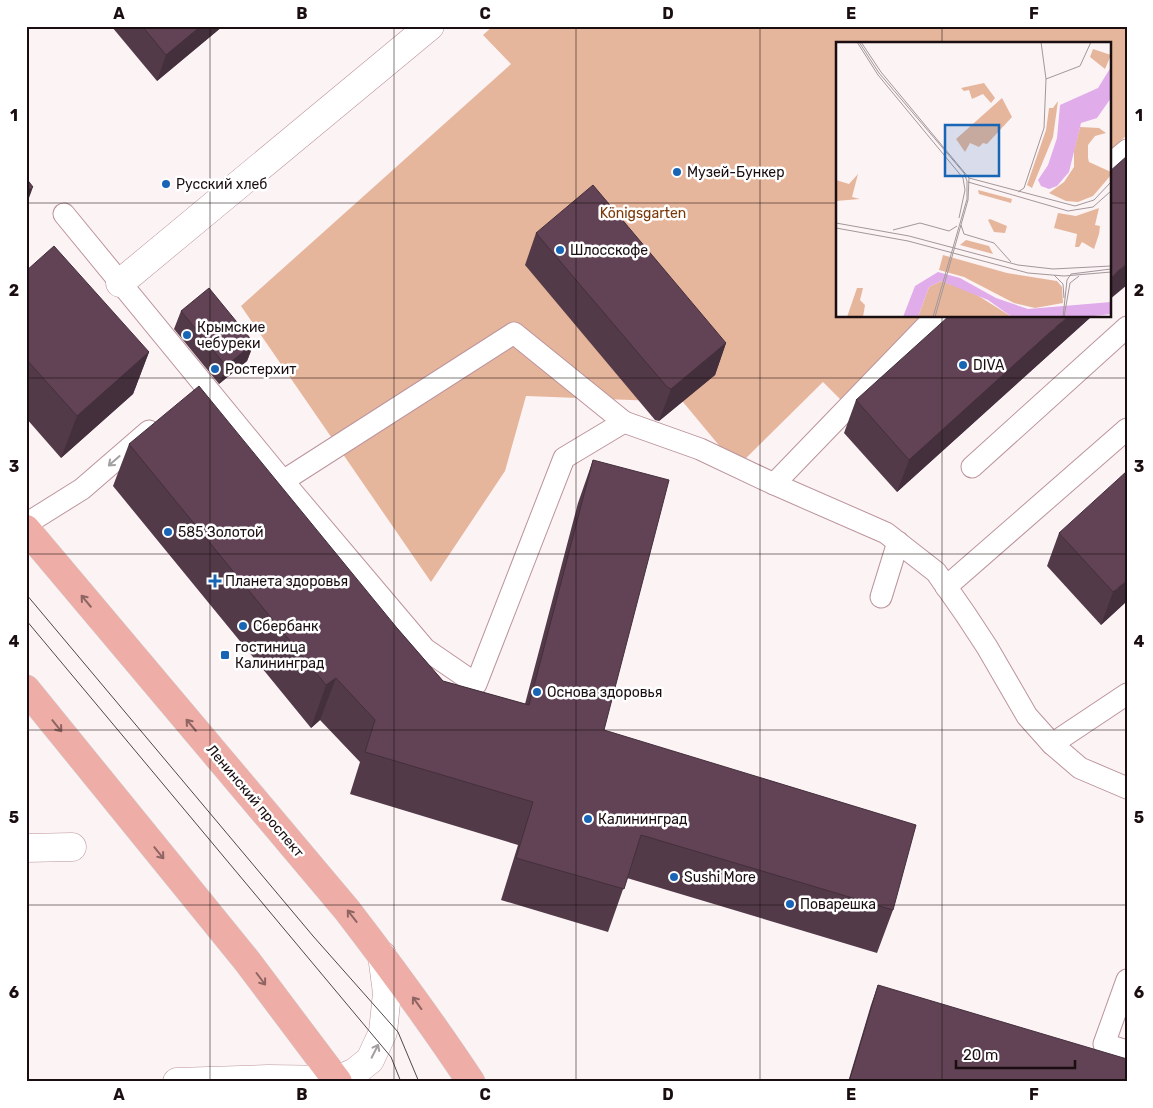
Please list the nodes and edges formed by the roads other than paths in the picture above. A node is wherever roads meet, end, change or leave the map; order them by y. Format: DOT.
graph roads {
  1 [pos="430,26"];
  2 [pos="1127,150"];
  3 [pos="1110,164"];
  4 [pos="64,214"];
  5 [pos="120,283"];
  6 [pos="934,318"];
  7 [pos="1127,327"];
  8 [pos="161,420"];
  9 [pos="624,422"];
  10 [pos="1127,429"];
  11 [pos="972,467"];
  12 [pos="283,481"];
  13 [pos="774,484"];
  14 [pos="26,524"];
  15 [pos="26,529"];
  16 [pos="898,542"];
  17 [pos="946,587"];
  18 [pos="881,597"];
  19 [pos="26,689"];
  20 [pos="1127,694"];
  21 [pos="1052,744"];
  22 [pos="1127,788"];
  23 [pos="72,847"];
  24 [pos="26,848"];
  25 [pos="382,955"];
  26 [pos="1127,980"];
  27 [pos="1127,1051"];
  28 [pos="338,1081"];
  29 [pos="177,1082"];
  30 [pos="471,1082"];
  1 -- 5 [label="street"];
  2 -- 3 [label="lane"];
  4 -- 5 [label="lane"];
  5 -- 12 [label="lane"];
  6 -- 13 [label="lane"];
  7 -- 11 [label="lane"];
  8 -- 14 [label="lane, one-way"];
  9 -- 12 [label="lane"];
  9 -- 12 [label="lane"];
  9 -- 13 [label="lane"];
  10 -- 17 [label="lane"];
  13 -- 16 [label="lane"];
  25 -- 15 [label="main road, Ленинский проспект, one-way"];
  16 -- 17 [label="lane"];
  16 -- 18 [label="lane"];
  17 -- 21 [label="lane"];
  19 -- 28 [label="main road, one-way"];
  20 -- 21 [label="lane"];
  21 -- 22 [label="lane"];
  23 -- 24 [label="street"];
  28 -- 25 [label="street, one-way"];
  30 -- 25 [label="main road, Ленинский проспект, one-way"];
  26 -- 27 [label="lane"];
  28 -- 29 [label="street"];
}
